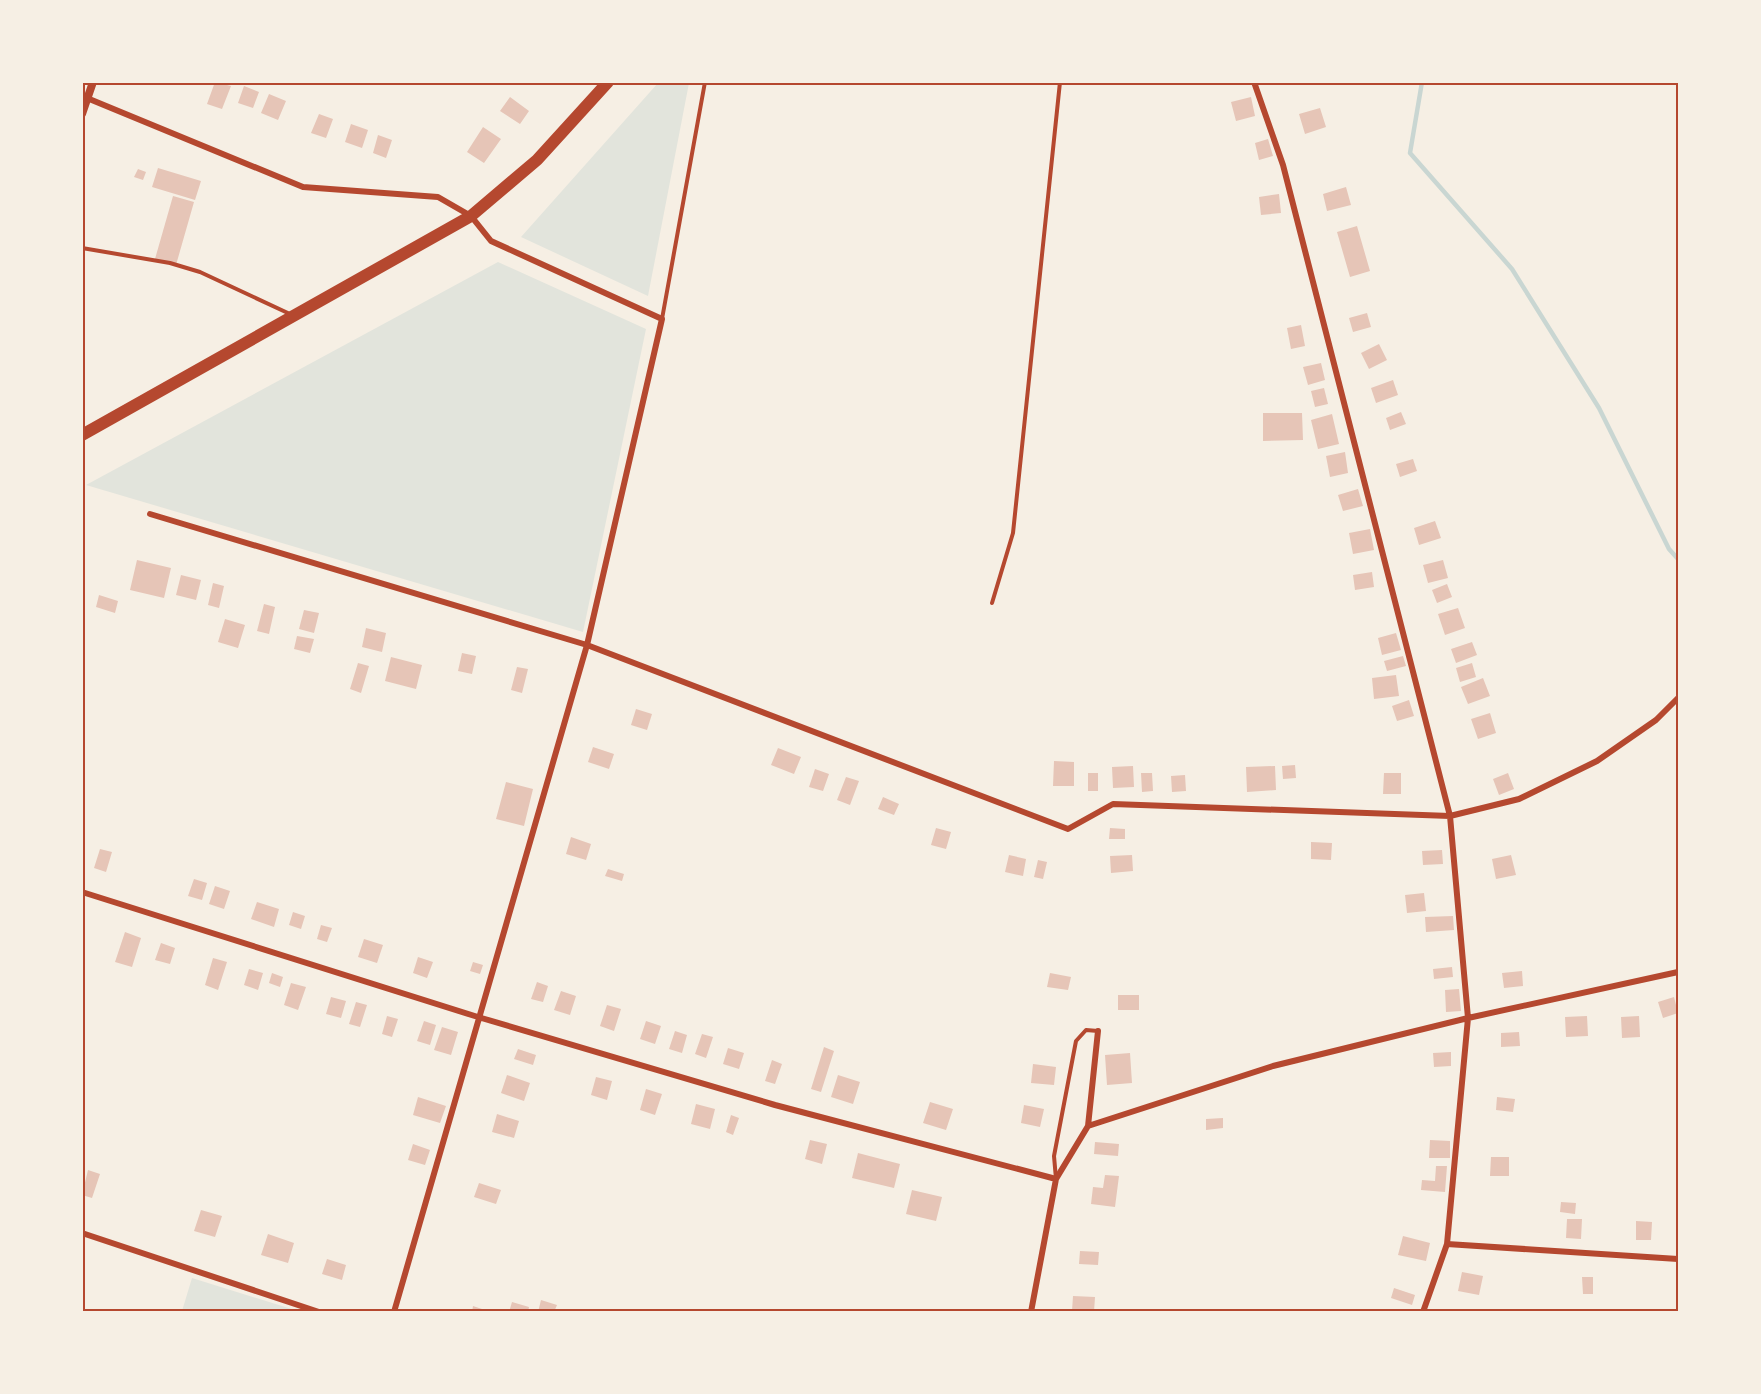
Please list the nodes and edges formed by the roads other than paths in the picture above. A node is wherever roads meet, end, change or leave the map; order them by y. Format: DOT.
graph roads {
  1 [pos="93,82"];
  2 [pos="608,82"];
  3 [pos="705,82"];
  4 [pos="1060,82"];
  5 [pos="1254,82"];
  6 [pos="85,97"];
  7 [pos="82,114"];
  8 [pos="471,216"];
  9 [pos="82,248"];
  10 [pos="296,317"];
  11 [pos="662,319"];
  12 [pos="82,435"];
  13 [pos="150,514"];
  14 [pos="992,603"];
  15 [pos="587,645"];
  16 [pos="1678,698"];
  17 [pos="1450,816"];
  18 [pos="82,892"];
  19 [pos="1678,972"];
  20 [pos="478,1017"];
  21 [pos="1468,1018"];
  22 [pos="1098,1031"];
  23 [pos="1088,1125"];
  24 [pos="1056,1179"];
  25 [pos="82,1233"];
  26 [pos="1446,1244"];
  27 [pos="1678,1259"];
  28 [pos="319,1311"];
  29 [pos="394,1311"];
  30 [pos="1031,1311"];
  31 [pos="1423,1311"];
  1 -- 6 [label="street"];
  2 -- 8 [label="highway"];
  3 -- 11 [label="lane"];
  4 -- 14 [label="lane"];
  5 -- 17 [label="street"];
  6 -- 7 [label="street"];
  6 -- 8 [label="street"];
  8 -- 10 [label="highway"];
  8 -- 11 [label="street"];
  9 -- 10 [label="lane"];
  10 -- 12 [label="highway"];
  11 -- 15 [label="street"];
  13 -- 15 [label="street"];
  15 -- 17 [label="street"];
  15 -- 20 [label="street"];
  16 -- 17 [label="street"];
  17 -- 21 [label="street"];
  18 -- 20 [label="street"];
  19 -- 21 [label="street"];
  20 -- 24 [label="street"];
  20 -- 29 [label="street"];
  21 -- 23 [label="street"];
  21 -- 26 [label="street"];
  22 -- 23 [label="street"];
  22 -- 24 [label="lane"];
  23 -- 24 [label="street"];
  24 -- 30 [label="street"];
  25 -- 28 [label="street"];
  26 -- 27 [label="street"];
  26 -- 31 [label="street"];
}
